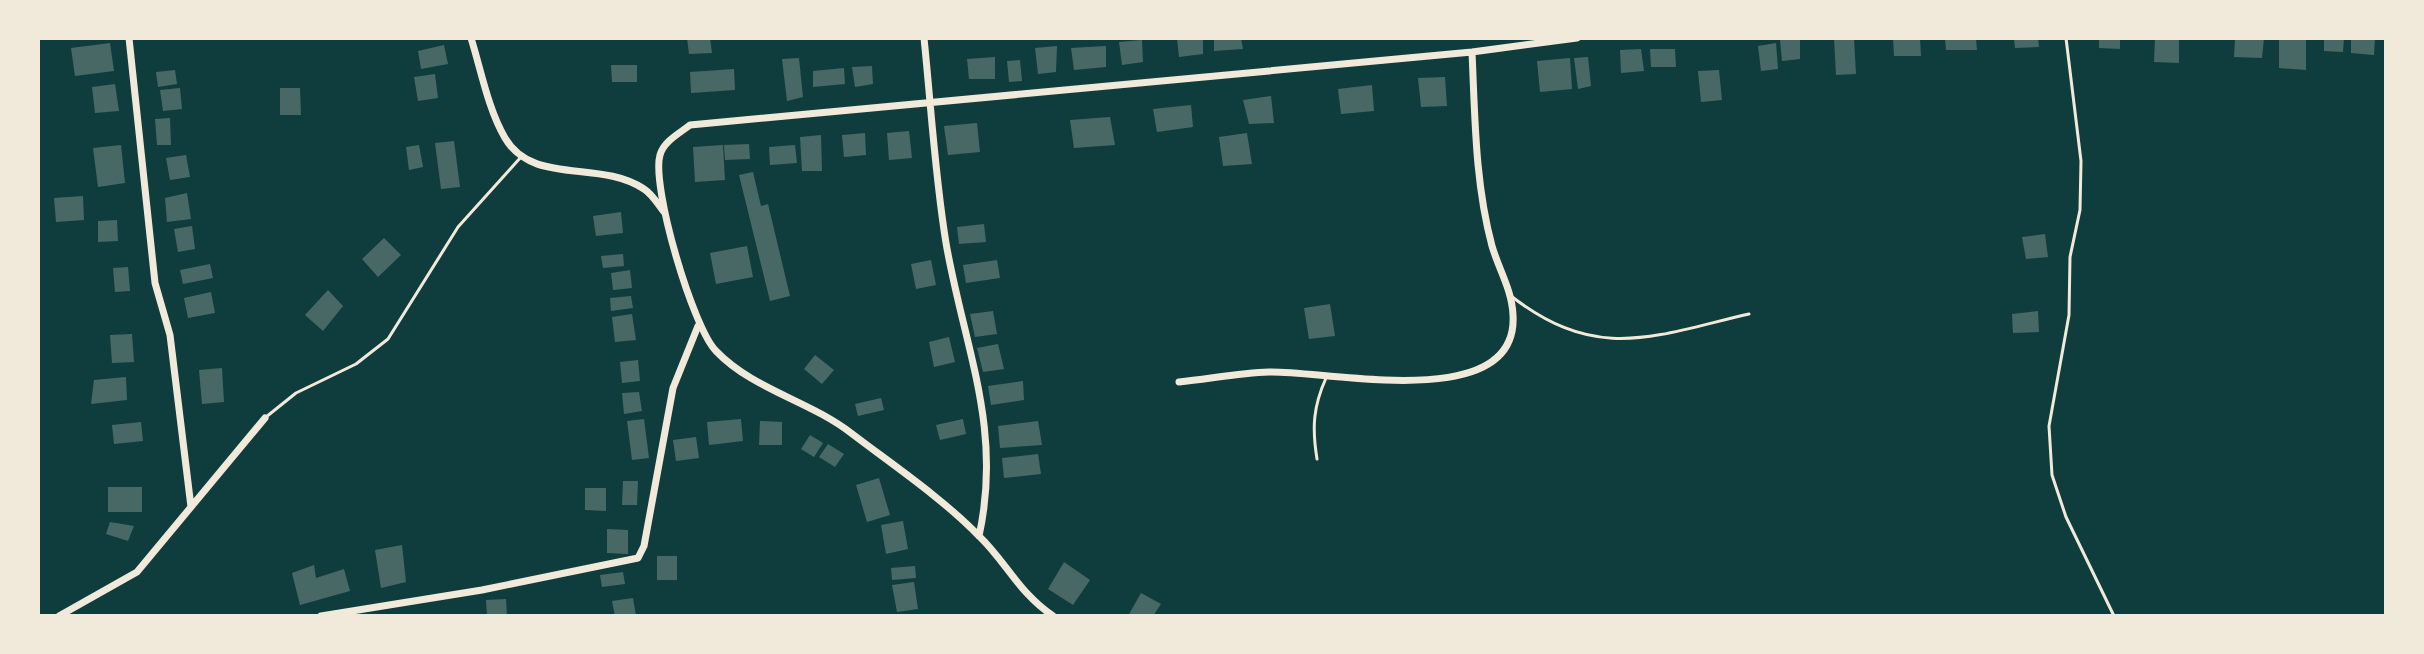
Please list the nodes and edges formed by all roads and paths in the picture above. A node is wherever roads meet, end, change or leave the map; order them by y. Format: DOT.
graph roads {
  1 [pos="129,38"];
  2 [pos="471,38"];
  3 [pos="924,38"];
  4 [pos="1577,38"];
  5 [pos="2066,38"];
  6 [pos="1472,52"];
  7 [pos="931,104"];
  8 [pos="521,157"];
  9 [pos="665,214"];
  10 [pos="1511,296"];
  11 [pos="1749,314"];
  12 [pos="698,326"];
  13 [pos="1328,375"];
  14 [pos="1179,382"];
  15 [pos="265,418"];
  16 [pos="1317,459"];
  17 [pos="191,507"];
  18 [pos="979,536"];
  19 [pos="59,616"];
  20 [pos="321,616"];
  21 [pos="1053,616"];
  22 [pos="2114,616"];
  1 -- 17 [label="street"];
  2 -- 8 [label="street"];
  3 -- 7 [label="street"];
  4 -- 6 [label="street"];
  5 -- 22 [label="lane"];
  6 -- 7 [label="street"];
  6 -- 10 [label="street"];
  7 -- 9 [label="street"];
  7 -- 18 [label="street"];
  8 -- 9 [label="street"];
  8 -- 15 [label="lane"];
  9 -- 12 [label="street"];
  10 -- 11 [label="lane"];
  10 -- 13 [label="street"];
  12 -- 18 [label="street"];
  12 -- 20 [label="street"];
  13 -- 14 [label="street"];
  13 -- 16 [label="lane"];
  15 -- 17 [label="street"];
  17 -- 19 [label="street"];
  18 -- 21 [label="street"];
}
